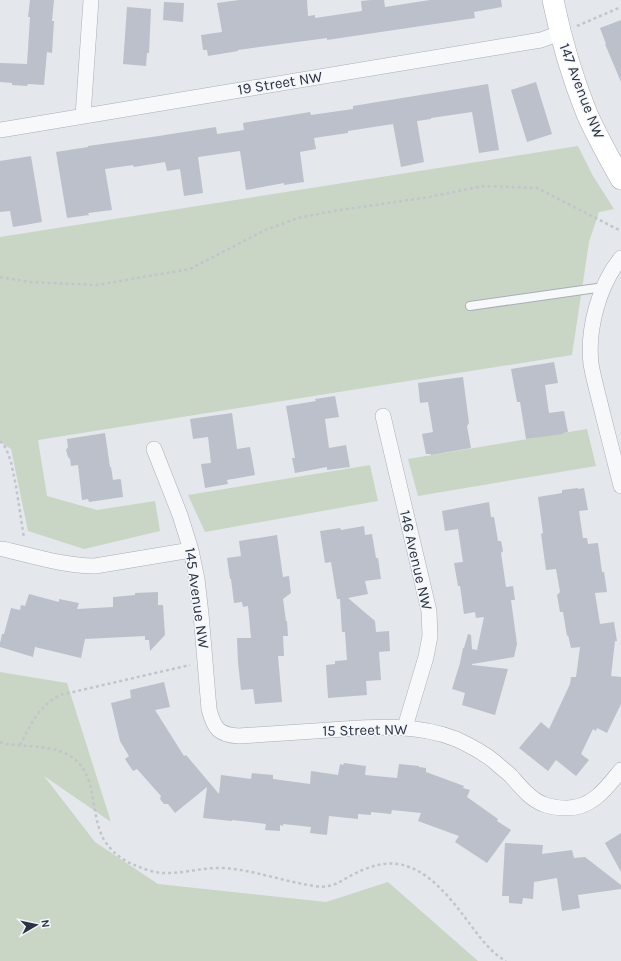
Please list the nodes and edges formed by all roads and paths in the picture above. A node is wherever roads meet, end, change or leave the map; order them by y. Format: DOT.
graph roads {
  1 [pos="91,0"];
  2 [pos="553,0"];
  3 [pos="621,7"];
  4 [pos="560,33"];
  5 [pos="83,116"];
  6 [pos="0,130"];
  7 [pos="621,179"];
  8 [pos="621,231"];
  9 [pos="621,258"];
  10 [pos="0,277"];
  11 [pos="604,287"];
  12 [pos="470,306"];
  13 [pos="383,416"];
  14 [pos="0,440"];
  15 [pos="154,449"];
  16 [pos="621,486"];
  17 [pos="3,548"];
  18 [pos="191,550"];
  19 [pos="26,554"];
  20 [pos="206,661"];
  21 [pos="405,727"];
  22 [pos="216,728"];
  23 [pos="0,742"];
  24 [pos="20,745"];
  25 [pos="621,770"];
  26 [pos="506,961"];
  1 -- 5 [label="street"];
  2 -- 4 [label="street, 147 Avenue NW"];
  3 -- 4 [label="path"];
  4 -- 5 [label="street, 19 Street NW"];
  4 -- 7 [label="street, 147 Avenue NW"];
  5 -- 6 [label="street, 19 Street NW"];
  8 -- 10 [label="path"];
  9 -- 11 [label="street"];
  11 -- 12 [label="lane"];
  11 -- 16 [label="street"];
  13 -- 21 [label="street, 146 Avenue NW"];
  14 -- 19 [label="path"];
  15 -- 18 [label="street, 145 Avenue NW"];
  17 -- 19 [label="street"];
  18 -- 19 [label="street"];
  18 -- 20 [label="street, 145 Avenue NW"];
  20 -- 22 [label="street, 145 Avenue NW"];
  20 -- 24 [label="path"];
  21 -- 22 [label="street, 15 Street NW"];
  21 -- 25 [label="street, 15 Street NW"];
  23 -- 24 [label="path"];
  24 -- 26 [label="path"];
}
